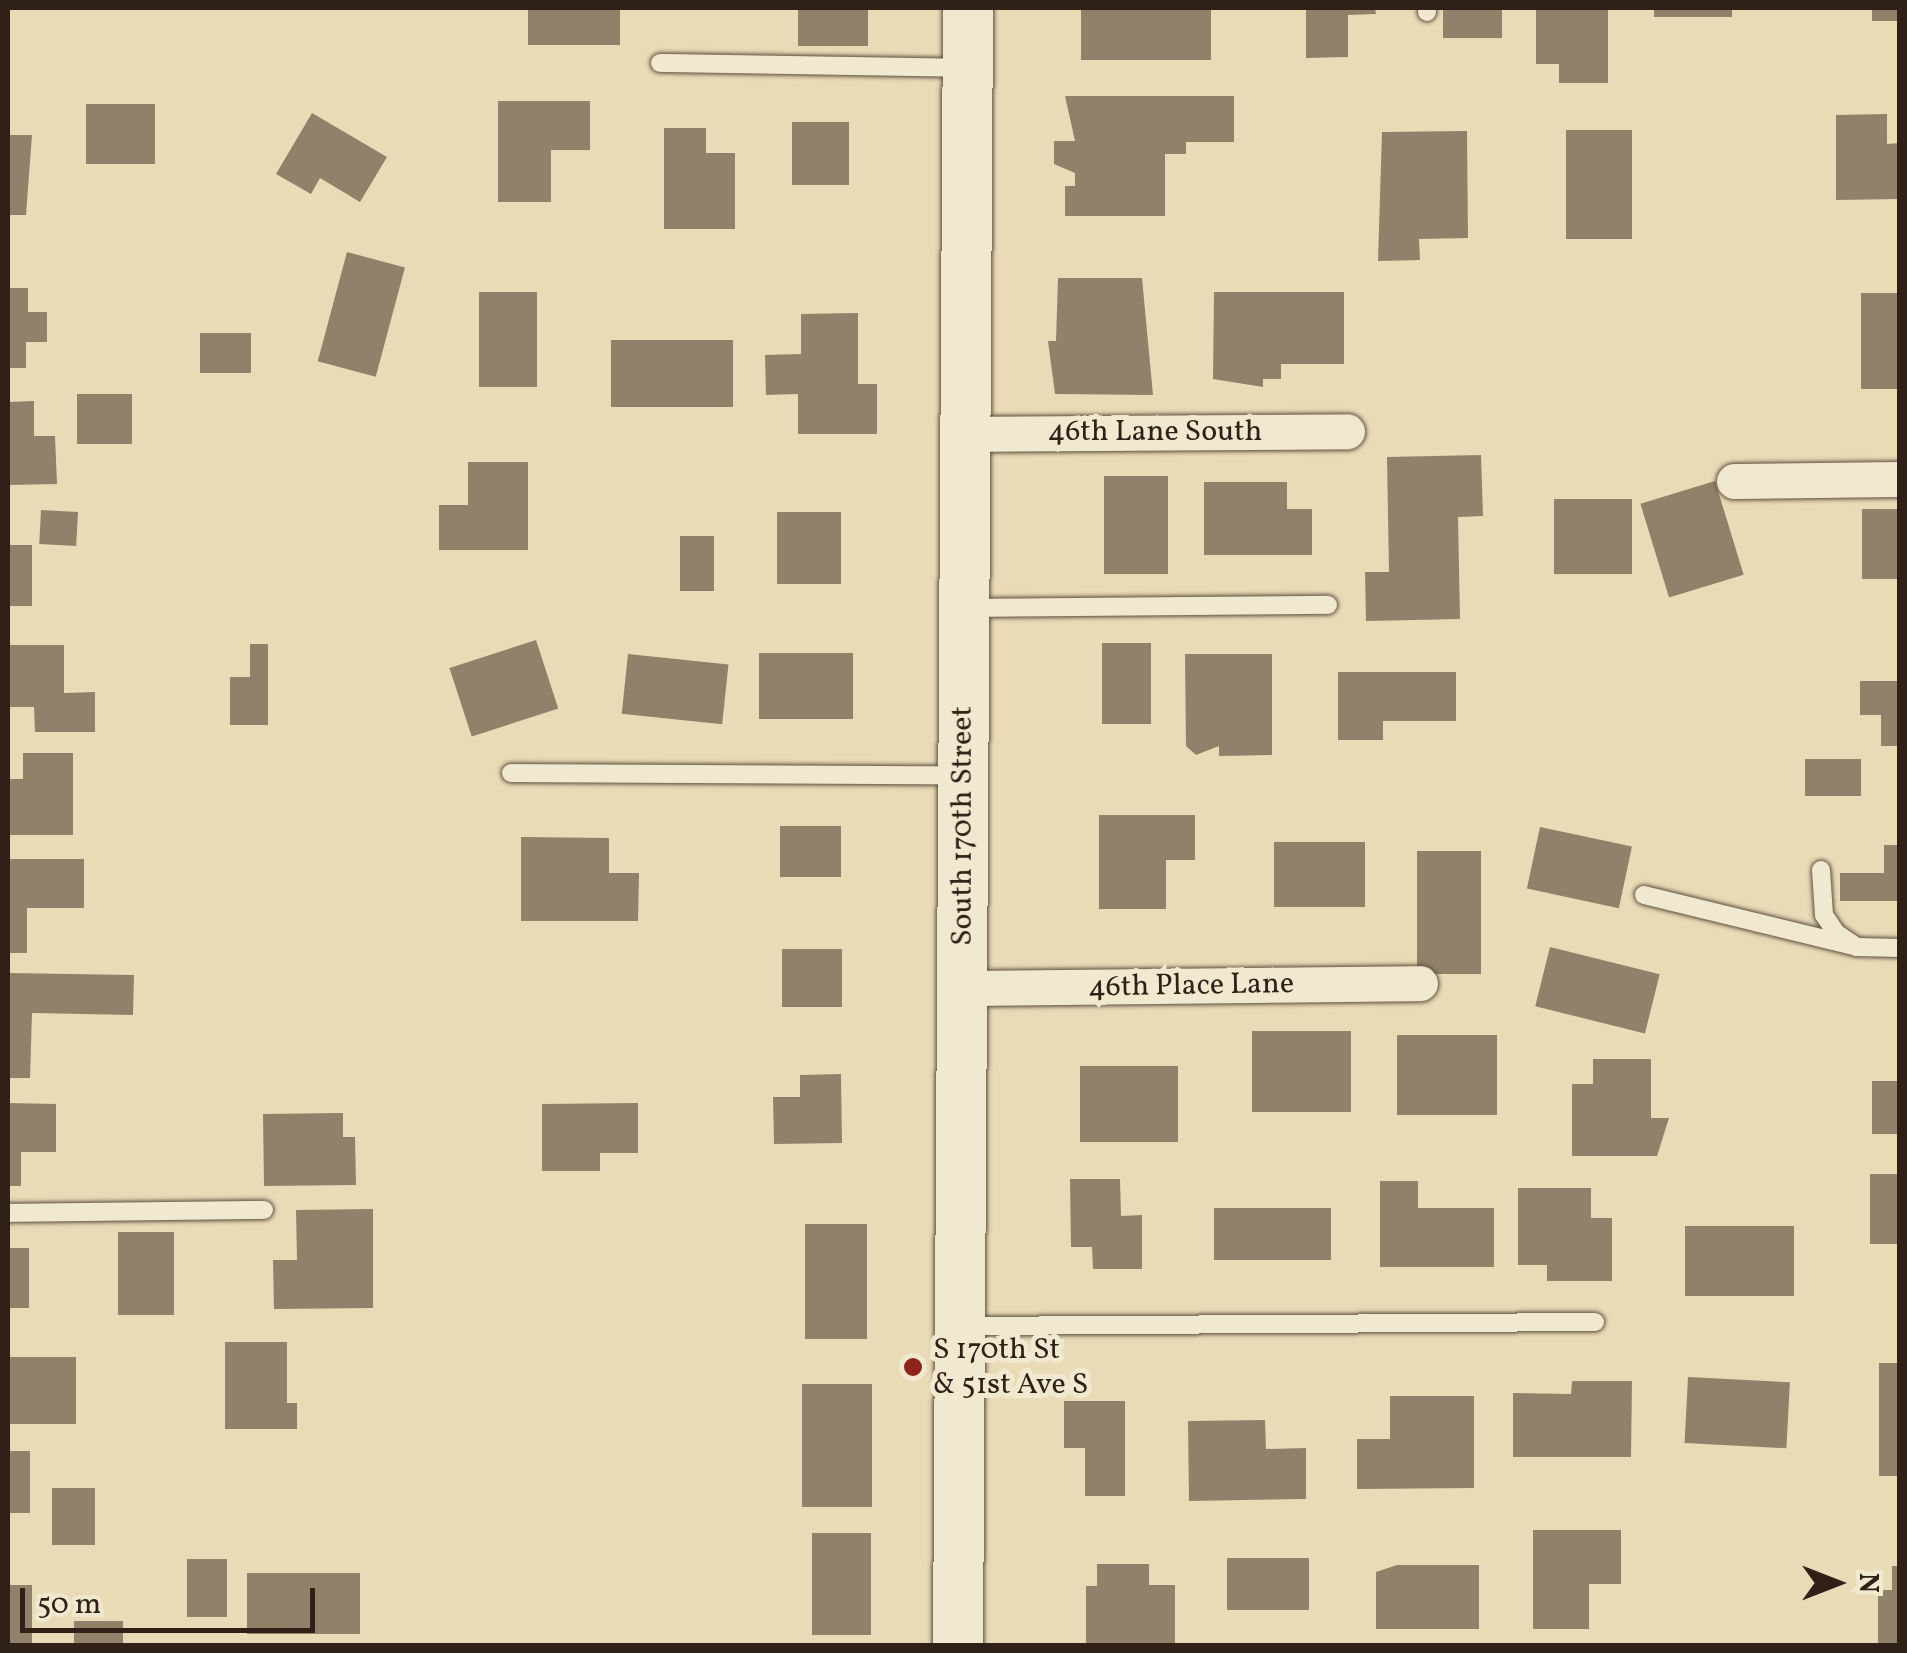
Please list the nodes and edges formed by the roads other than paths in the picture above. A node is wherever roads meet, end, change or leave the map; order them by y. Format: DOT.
graph roads {
  1 [pos="968,8"];
  2 [pos="660,63"];
  3 [pos="966,68"];
  4 [pos="1347,431"];
  5 [pos="964,434"];
  6 [pos="1900,480"];
  7 [pos="1734,482"];
  8 [pos="1328,605"];
  9 [pos="963,608"];
  10 [pos="511,772"];
  11 [pos="963,775"];
  12 [pos="1821,870"];
  13 [pos="1644,895"];
  14 [pos="1857,947"];
  15 [pos="1900,948"];
  16 [pos="1420,983"];
  17 [pos="962,988"];
  18 [pos="264,1210"];
  19 [pos="8,1212"];
  20 [pos="1595,1322"];
  21 [pos="960,1326"];
  22 [pos="958,1646"];
  1 -- 3 [label="street, South 170th Street"];
  2 -- 3 [label="lane"];
  3 -- 5 [label="street, South 170th Street"];
  4 -- 5 [label="street, 46th Lane South"];
  5 -- 9 [label="street, South 170th Street"];
  6 -- 7 [label="street"];
  8 -- 9 [label="lane"];
  9 -- 11 [label="street, South 170th Street"];
  10 -- 11 [label="lane"];
  11 -- 17 [label="street, South 170th Street"];
  12 -- 14 [label="lane"];
  13 -- 14 [label="lane"];
  14 -- 15 [label="lane"];
  16 -- 17 [label="street, 46th Place Lane"];
  17 -- 21 [label="street, South 170th Street"];
  18 -- 19 [label="lane"];
  20 -- 21 [label="lane"];
  21 -- 22 [label="street, South 170th Street"];
}
